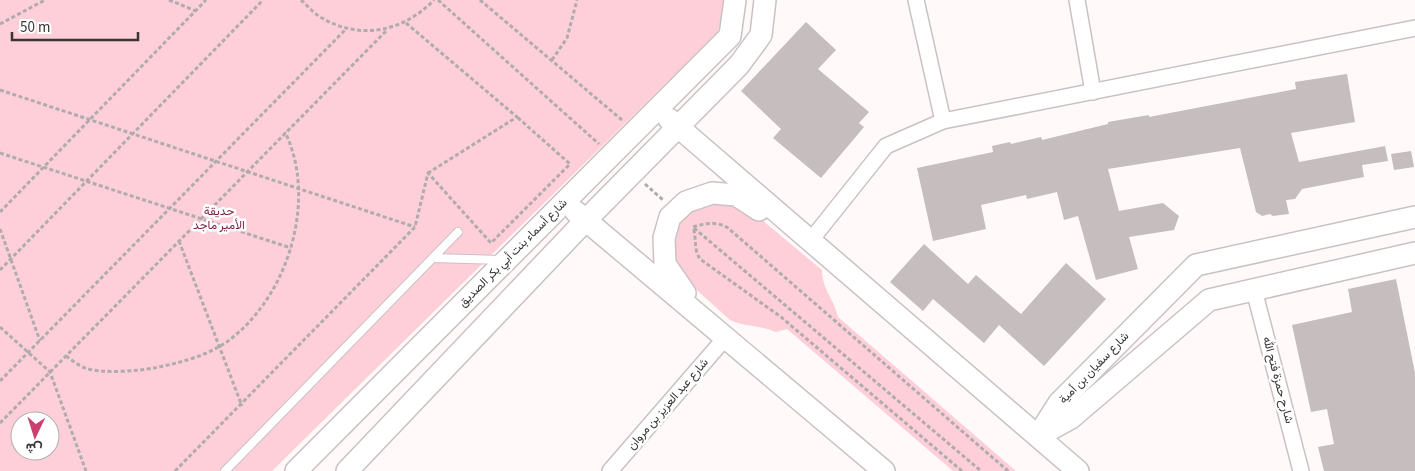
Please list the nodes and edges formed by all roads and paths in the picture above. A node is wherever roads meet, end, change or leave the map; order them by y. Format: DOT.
graph roads {
  1 [pos="46,0"];
  2 [pos="169,0"];
  3 [pos="206,0"];
  4 [pos="263,0"];
  5 [pos="301,0"];
  6 [pos="434,0"];
  7 [pos="438,0"];
  8 [pos="480,0"];
  9 [pos="577,0"];
  10 [pos="735,0"];
  11 [pos="765,0"];
  12 [pos="916,0"];
  13 [pos="1077,0"];
  14 [pos="196,10"];
  15 [pos="406,23"];
  16 [pos="0,24"];
  17 [pos="1415,28"];
  18 [pos="346,29"];
  19 [pos="387,30"];
  20 [pos="552,60"];
  21 [pos="0,90"];
  22 [pos="1093,92"];
  23 [pos="658,108"];
  24 [pos="517,118"];
  25 [pos="90,120"];
  26 [pos="943,121"];
  27 [pos="679,128"];
  28 [pos="634,130"];
  29 [pos="285,132"];
  30 [pos="132,134"];
  31 [pos="0,153"];
  32 [pos="612,154"];
  33 [pos="215,161"];
  34 [pos="43,167"];
  35 [pos="246,172"];
  36 [pos="428,173"];
  37 [pos="633,174"];
  38 [pos="86,181"];
  39 [pos="299,189"];
  40 [pos="564,202"];
  41 [pos="169,208"];
  42 [pos="676,211"];
  43 [pos="0,212"];
  44 [pos="1415,217"];
  45 [pos="200,218"];
  46 [pos="585,221"];
  47 [pos="415,227"];
  48 [pos="693,227"];
  49 [pos="0,230"];
  50 [pos="458,232"];
  51 [pos="811,240"];
  52 [pos="179,241"];
  53 [pos="291,248"];
  54 [pos="1415,253"];
  55 [pos="433,258"];
  56 [pos="10,259"];
  57 [pos="507,260"];
  58 [pos="0,270"];
  59 [pos="1254,290"];
  60 [pos="0,327"];
  61 [pos="726,337"];
  62 [pos="40,341"];
  63 [pos="219,346"];
  64 [pos="28,352"];
  65 [pos="66,356"];
  66 [pos="50,372"];
  67 [pos="0,381"];
  68 [pos="242,406"];
  69 [pos="0,423"];
  70 [pos="1038,436"];
  71 [pos="86,471"];
  72 [pos="175,471"];
  73 [pos="225,471"];
  74 [pos="296,471"];
  75 [pos="347,471"];
  76 [pos="610,471"];
  77 [pos="884,471"];
  78 [pos="962,471"];
  79 [pos="981,471"];
  80 [pos="1008,471"];
  81 [pos="1078,471"];
  82 [pos="1301,471"];
  1 -- 16 [label="path"];
  2 -- 14 [label="path"];
  3 -- 14 [label="path"];
  4 -- 30 [label="path"];
  5 -- 18 [label="path"];
  6 -- 15 [label="path"];
  7 -- 32 [label="path"];
  8 -- 20 [label="path"];
  9 -- 20 [label="path"];
  10 -- 23 [label="street, شارع أسماء بنت أبي بكر الصديق"];
  11 -- 27 [label="street"];
  12 -- 26 [label="street"];
  13 -- 22 [label="street"];
  14 -- 25 [label="path"];
  15 -- 19 [label="path"];
  15 -- 24 [label="path"];
  17 -- 22 [label="street"];
  18 -- 19 [label="path"];
  18 -- 33 [label="path"];
  19 -- 29 [label="path"];
  20 -- 28 [label="path"];
  21 -- 25 [label="path"];
  22 -- 26 [label="street"];
  23 -- 27 [label="street"];
  23 -- 28 [label="street, شارع أسماء بنت أبي بكر الصديق"];
  24 -- 36 [label="path"];
  24 -- 36 [label="path"];
  25 -- 30 [label="path"];
  25 -- 34 [label="path"];
  26 -- 51 [label="street"];
  27 -- 37 [label="street"];
  27 -- 51 [label="street"];
  28 -- 32 [label="street, شارع أسماء بنت أبي بكر الصديق"];
  29 -- 35 [label="path"];
  29 -- 39 [label="path"];
  30 -- 33 [label="path"];
  30 -- 38 [label="path"];
  31 -- 34 [label="path"];
  32 -- 40 [label="street, شارع أسماء بنت أبي بكر الصديق"];
  33 -- 35 [label="path"];
  33 -- 41 [label="path"];
  34 -- 38 [label="path"];
  34 -- 43 [label="path"];
  35 -- 39 [label="path"];
  35 -- 45 [label="path"];
  36 -- 47 [label="path"];
  37 -- 42 [label="path"];
  37 -- 46 [label="street"];
  38 -- 41 [label="path"];
  38 -- 56 [label="path"];
  39 -- 47 [label="path"];
  39 -- 53 [label="path"];
  40 -- 46 [label="street"];
  40 -- 57 [label="street, شارع أسماء بنت أبي بكر الصديق"];
  41 -- 45 [label="path"];
  41 -- 62 [label="path"];
  42 -- 48 [label="path"];
  42 -- 51 [label="street"];
  42 -- 61 [label="street"];
  44 -- 70 [label="street, شارع سفيان بن أمية"];
  45 -- 52 [label="path"];
  45 -- 53 [label="path"];
  46 -- 61 [label="street"];
  46 -- 75 [label="street"];
  47 -- 68 [label="path"];
  48 -- 78 [label="path"];
  48 -- 79 [label="path"];
  48 -- 80 [label="path"];
  49 -- 56 [label="path"];
  50 -- 55 [label="lane"];
  51 -- 70 [label="street"];
  52 -- 63 [label="path"];
  52 -- 65 [label="path"];
  53 -- 63 [label="path"];
  54 -- 59 [label="street, شارع سفيان بن أمية"];
  55 -- 57 [label="lane"];
  55 -- 73 [label="lane"];
  56 -- 58 [label="path"];
  56 -- 62 [label="path"];
  57 -- 74 [label="street, شارع أسماء بنت أبي بكر الصديق"];
  59 -- 70 [label="street, شارع سفيان بن أمية"];
  59 -- 82 [label="street, شارح حمزة فتح الله"];
  60 -- 64 [label="path"];
  61 -- 76 [label="street, شارع عبد العزيز بن مروان"];
  61 -- 77 [label="street"];
  62 -- 64 [label="path"];
  63 -- 65 [label="path"];
  63 -- 68 [label="path"];
  64 -- 66 [label="path"];
  64 -- 67 [label="path"];
  65 -- 66 [label="path"];
  66 -- 69 [label="path"];
  66 -- 71 [label="path"];
  68 -- 72 [label="path"];
  70 -- 81 [label="street"];
}
